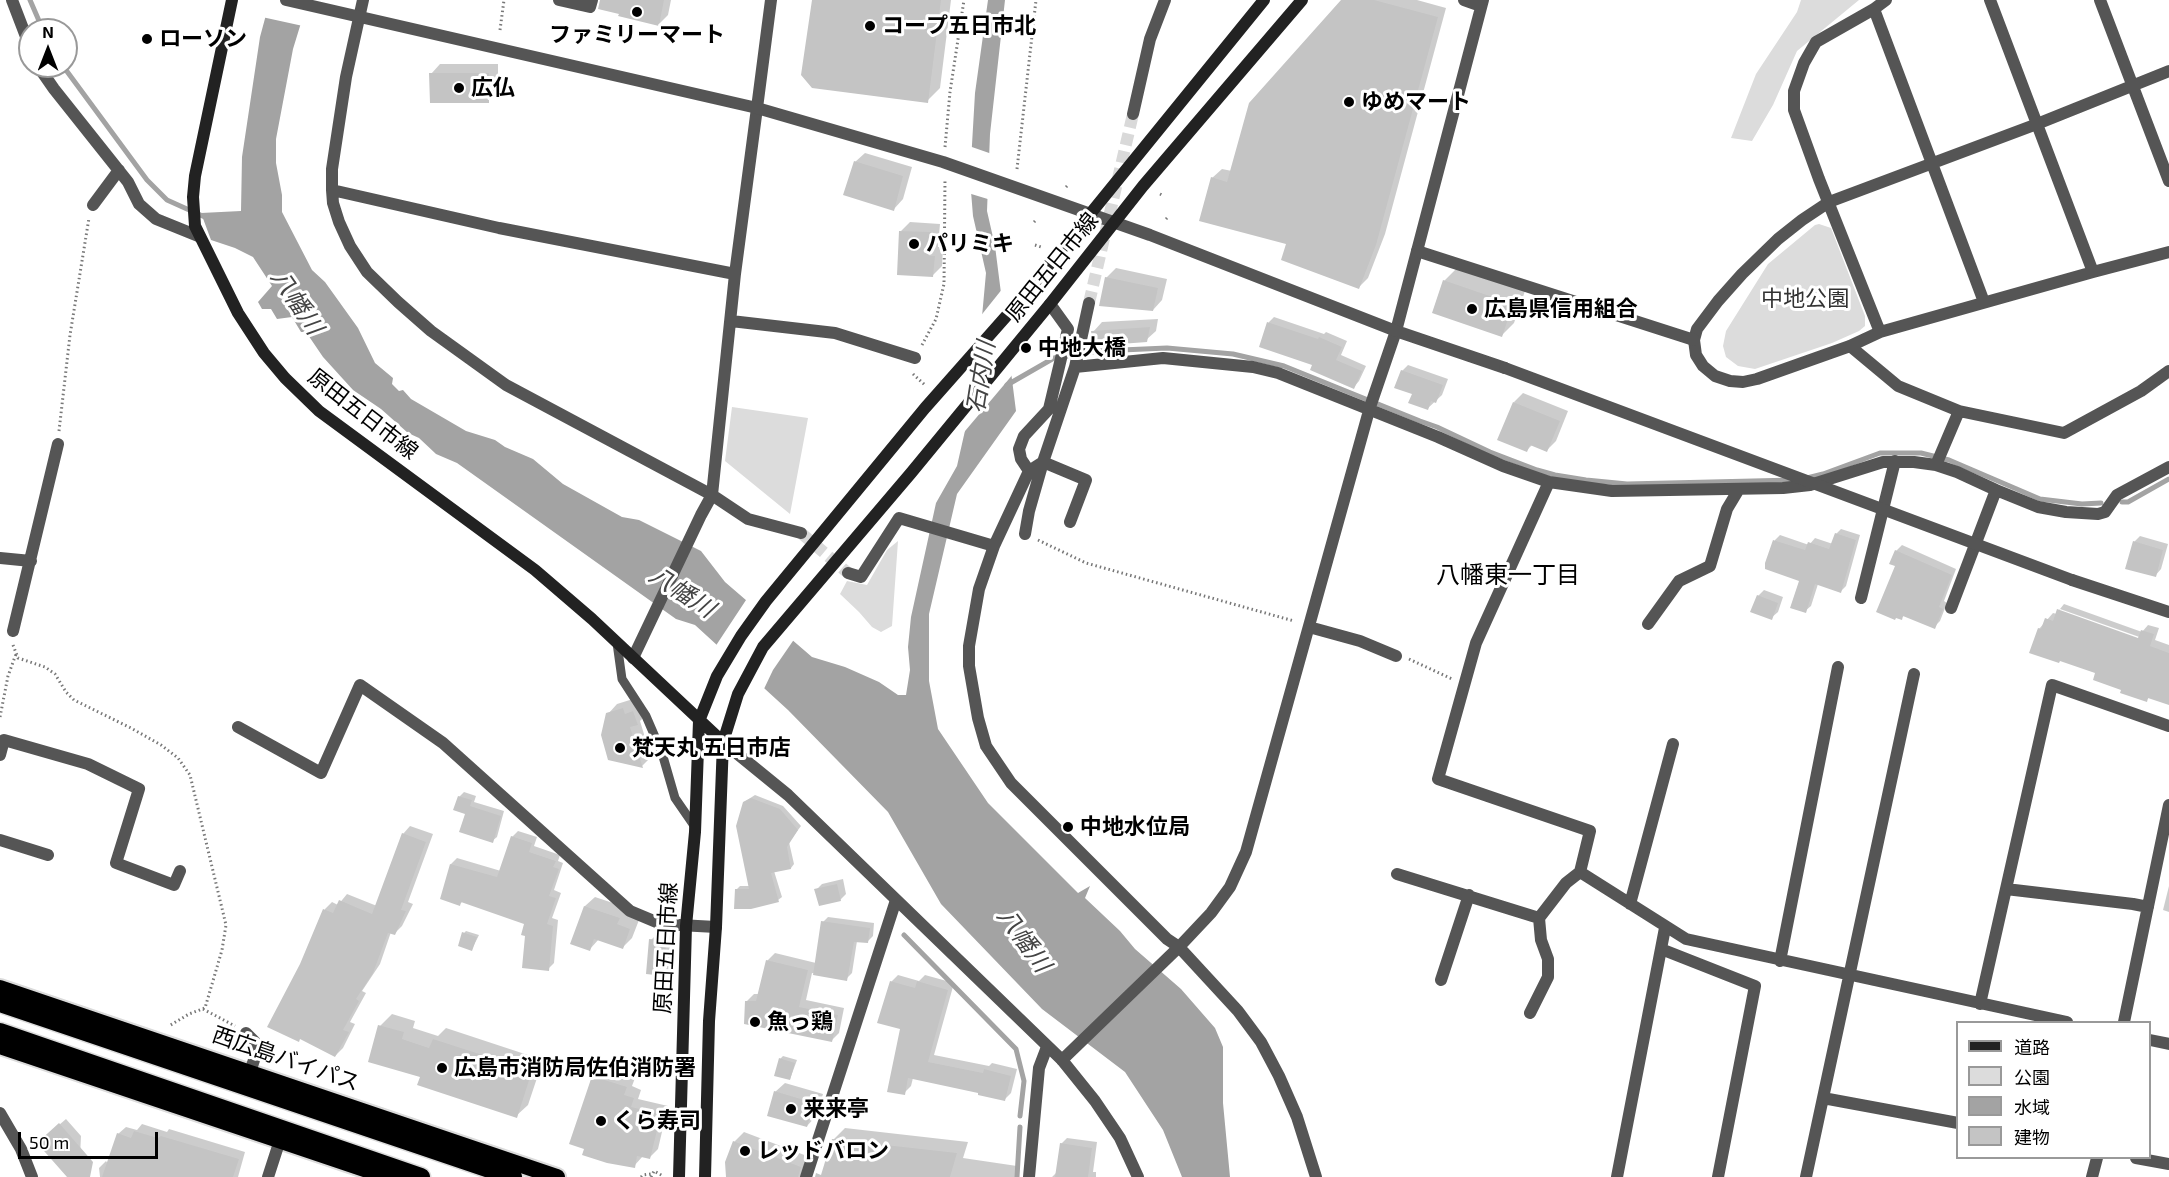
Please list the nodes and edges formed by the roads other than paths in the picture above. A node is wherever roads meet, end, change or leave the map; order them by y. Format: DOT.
graph roads {
  1 [pos="12,0"];
  2 [pos="232,0"];
  3 [pos="286,0"];
  4 [pos="363,0"];
  5 [pos="559,0"];
  6 [pos="592,0"];
  7 [pos="771,0"];
  8 [pos="1165,0"];
  9 [pos="1264,0"];
  10 [pos="1302,0"];
  11 [pos="1464,0"];
  12 [pos="1886,0"];
  13 [pos="1990,0"];
  14 [pos="2100,0"];
  15 [pos="1482,3"];
  16 [pos="1874,9"];
  17 [pos="359,16"];
  18 [pos="19,18"];
  19 [pos="2169,72"];
  20 [pos="46,78"];
  21 [pos="2133,85"];
  22 [pos="757,108"];
  23 [pos="1133,114"];
  24 [pos="2037,124"];
  25 [pos="1932,163"];
  26 [pos="118,170"];
  27 [pos="2169,181"];
  28 [pos="332,190"];
  29 [pos="1829,202"];
  30 [pos="93,205"];
  31 [pos="1089,214"];
  32 [pos="1115,223"];
  33 [pos="197,231"];
  34 [pos="1417,251"];
  35 [pos="2169,252"];
  36 [pos="2093,272"];
  37 [pos="735,274"];
  38 [pos="1984,302"];
  39 [pos="1089,303"];
  40 [pos="1050,304"];
  41 [pos="730,321"];
  42 [pos="1396,331"];
  43 [pos="1880,332"];
  44 [pos="1694,340"];
  45 [pos="1850,346"];
  46 [pos="915,358"];
  47 [pos="1076,364"];
  48 [pos="2169,371"];
  49 [pos="1371,404"];
  50 [pos="1959,411"];
  51 [pos="58,444"];
  52 [pos="1895,461"];
  53 [pos="1043,462"];
  54 [pos="1936,465"];
  55 [pos="2169,467"];
  56 [pos="1029,471"];
  57 [pos="1549,482"];
  58 [pos="1738,489"];
  59 [pos="1996,490"];
  60 [pos="712,495"];
  61 [pos="1070,522"];
  62 [pos="801,533"];
  63 [pos="1025,534"];
  64 [pos="994,546"];
  65 [pos="0,558"];
  66 [pos="31,561"];
  67 [pos="849,573"];
  68 [pos="1861,598"];
  69 [pos="1951,608"];
  70 [pos="2169,612"];
  71 [pos="1648,624"];
  72 [pos="1305,625"];
  73 [pos="13,631"];
  74 [pos="617,643"];
  75 [pos="1396,656"];
  76 [pos="633,658"];
  77 [pos="1838,667"];
  78 [pos="1914,674"];
  79 [pos="699,721"];
  80 [pos="2169,726"];
  81 [pos="237,728"];
  82 [pos="723,742"];
  83 [pos="1673,744"];
  84 [pos="0,755"];
  85 [pos="2169,805"];
  86 [pos="695,827"];
  87 [pos="0,840"];
  88 [pos="48,855"];
  89 [pos="180,871"];
  90 [pos="1580,872"];
  91 [pos="1397,874"];
  92 [pos="2006,890"];
  93 [pos="1469,895"];
  94 [pos="896,900"];
  95 [pos="1630,904"];
  96 [pos="2148,907"];
  97 [pos="1539,918"];
  98 [pos="686,926"];
  99 [pos="716,927"];
  100 [pos="1665,928"];
  101 [pos="1661,949"];
  102 [pos="1174,951"];
  103 [pos="1780,961"];
  104 [pos="1850,976"];
  105 [pos="1441,980"];
  106 [pos="0,988"];
  107 [pos="0,1003"];
  108 [pos="1980,1004"];
  109 [pos="1530,1013"];
  110 [pos="2058,1021"];
  111 [pos="2124,1021"];
  112 [pos="0,1032"];
  113 [pos="246,1033"];
  114 [pos="2151,1040"];
  115 [pos="2169,1044"];
  116 [pos="0,1046"];
  117 [pos="1047,1047"];
  118 [pos="1062,1060"];
  119 [pos="250,1072"];
  120 [pos="1824,1098"];
  121 [pos="0,1113"];
  122 [pos="1956,1123"];
  123 [pos="280,1140"];
  124 [pos="2097,1159"];
  125 [pos="2142,1159"];
  126 [pos="2169,1164"];
  127 [pos="32,1177"];
  128 [pos="268,1177"];
  129 [pos="388,1177"];
  130 [pos="421,1177"];
  131 [pos="513,1177"];
  132 [pos="556,1177"];
  133 [pos="680,1177"];
  134 [pos="705,1177"];
  135 [pos="806,1177"];
  136 [pos="1029,1177"];
  137 [pos="1138,1177"];
  138 [pos="1316,1177"];
  139 [pos="1617,1177"];
  140 [pos="1718,1177"];
  141 [pos="1806,1177"];
  142 [pos="2092,1177"];
  1 -- 18 [label="street"];
  2 -- 33 [label="main road, 原田五日市線"];
  3 -- 17 [label="street"];
  4 -- 17 [label="street"];
  5 -- 6 [label="street"];
  7 -- 22 [label="street"];
  8 -- 23 [label="street"];
  9 -- 31 [label="main road, 原田五日市線"];
  10 -- 32 [label="main road, 原田五日市線"];
  11 -- 15 [label="street"];
  12 -- 16 [label="street"];
  13 -- 24 [label="street"];
  14 -- 21 [label="street"];
  15 -- 34 [label="street"];
  16 -- 25 [label="street"];
  16 -- 29 [label="street"];
  17 -- 22 [label="street"];
  17 -- 28 [label="street"];
  19 -- 21 [label="street"];
  20 -- 26 [label="street"];
  21 -- 24 [label="street"];
  21 -- 27 [label="street"];
  22 -- 31 [label="street"];
  22 -- 37 [label="street"];
  24 -- 25 [label="street"];
  24 -- 36 [label="street"];
  25 -- 29 [label="street"];
  25 -- 38 [label="street"];
  26 -- 30 [label="street"];
  26 -- 33 [label="street"];
  28 -- 37 [label="street"];
  28 -- 60 [label="street"];
  29 -- 43 [label="street"];
  29 -- 44 [label="street"];
  31 -- 32 [label="street"];
  31 -- 79 [label="main road, 原田五日市線"];
  32 -- 40 [label="main road, 原田五日市線"];
  32 -- 42 [label="street"];
  33 -- 74 [label="main road, 原田五日市線"];
  34 -- 42 [label="street"];
  34 -- 44 [label="street"];
  35 -- 36 [label="street"];
  36 -- 38 [label="street"];
  37 -- 41 [label="street"];
  38 -- 43 [label="street"];
  39 -- 47 [label="street"];
  40 -- 56 [label="street"];
  40 -- 82 [label="main road, 原田五日市線"];
  41 -- 46 [label="street"];
  41 -- 60 [label="street"];
  42 -- 49 [label="street"];
  42 -- 70 [label="street, bridge"];
  43 -- 45 [label="street"];
  44 -- 45 [label="street"];
  45 -- 50 [label="street"];
  47 -- 49 [label="street"];
  47 -- 53 [label="street"];
  48 -- 50 [label="street"];
  49 -- 57 [label="street"];
  49 -- 72 [label="street"];
  50 -- 54 [label="street"];
  51 -- 66 [label="street"];
  52 -- 54 [label="street"];
  52 -- 58 [label="street"];
  52 -- 68 [label="street"];
  53 -- 56 [label="street"];
  53 -- 61 [label="street"];
  53 -- 63 [label="street"];
  54 -- 59 [label="street"];
  55 -- 59 [label="street"];
  56 -- 64 [label="street"];
  57 -- 58 [label="street"];
  57 -- 90 [label="street"];
  58 -- 71 [label="street"];
  59 -- 69 [label="street"];
  60 -- 62 [label="street"];
  60 -- 76 [label="street"];
  64 -- 67 [label="street"];
  64 -- 102 [label="street"];
  65 -- 66 [label="street"];
  66 -- 73 [label="street"];
  72 -- 75 [label="street"];
  72 -- 102 [label="street"];
  74 -- 76 [label="main road, 原田五日市線"];
  74 -- 86 [label="lane"];
  76 -- 79 [label="main road, 原田五日市線"];
  77 -- 103 [label="street"];
  78 -- 104 [label="street"];
  79 -- 82 [label="main road, 原田五日市線"];
  79 -- 86 [label="main road, 原田五日市線"];
  80 -- 92 [label="street"];
  81 -- 98 [label="street"];
  82 -- 94 [label="street"];
  82 -- 99 [label="main road, 原田五日市線"];
  83 -- 95 [label="street"];
  84 -- 89 [label="street"];
  85 -- 96 [label="street"];
  86 -- 98 [label="main road, 原田五日市線"];
  87 -- 88 [label="street"];
  90 -- 95 [label="street"];
  90 -- 97 [label="street"];
  91 -- 93 [label="street"];
  92 -- 96 [label="street"];
  92 -- 108 [label="street"];
  93 -- 97 [label="street"];
  93 -- 105 [label="street"];
  94 -- 117 [label="street"];
  94 -- 135 [label="street"];
  95 -- 100 [label="street"];
  96 -- 111 [label="street"];
  97 -- 109 [label="street"];
  98 -- 99 [label="street"];
  98 -- 133 [label="main road, 原田五日市線"];
  99 -- 134 [label="main road, 原田五日市線"];
  100 -- 101 [label="street"];
  100 -- 103 [label="street"];
  101 -- 139 [label="street"];
  101 -- 140 [label="street"];
  102 -- 118 [label="street"];
  102 -- 138 [label="street"];
  103 -- 104 [label="street"];
  104 -- 108 [label="street"];
  104 -- 120 [label="street"];
  106 -- 119 [label="highway, 西広島バイパス"];
  107 -- 131 [label="highway, 西広島バイパス"];
  108 -- 110 [label="street"];
  112 -- 130 [label="highway"];
  113 -- 119 [label="street"];
  114 -- 115 [label="street"];
  116 -- 123 [label="highway"];
  117 -- 118 [label="street"];
  117 -- 136 [label="street"];
  118 -- 137 [label="street"];
  119 -- 132 [label="highway, 西広島バイパス"];
  120 -- 122 [label="street"];
  120 -- 141 [label="street"];
  121 -- 127 [label="street"];
  123 -- 128 [label="street"];
  123 -- 129 [label="highway"];
  124 -- 142 [label="street"];
  125 -- 126 [label="street"];
}
